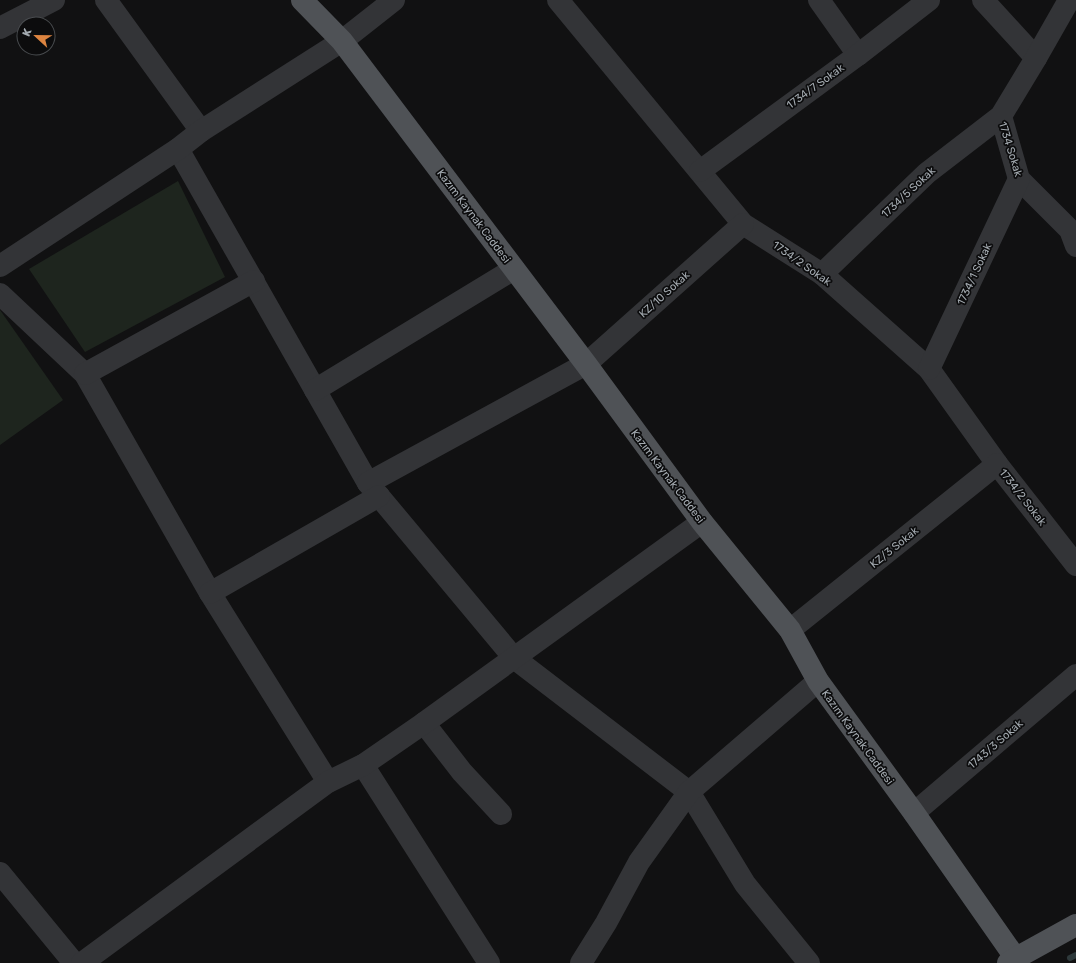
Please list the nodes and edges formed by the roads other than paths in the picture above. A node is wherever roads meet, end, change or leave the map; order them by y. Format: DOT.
graph roads {
  1 [pos="54,0"];
  2 [pos="106,0"];
  3 [pos="302,0"];
  4 [pos="394,0"];
  5 [pos="558,0"];
  6 [pos="819,0"];
  7 [pos="929,0"];
  8 [pos="983,0"];
  9 [pos="1069,0"];
  10 [pos="0,28"];
  11 [pos="342,41"];
  12 [pos="858,55"];
  13 [pos="1036,58"];
  14 [pos="1001,116"];
  15 [pos="201,131"];
  16 [pos="178,148"];
  17 [pos="700,171"];
  18 [pos="1019,179"];
  19 [pos="743,224"];
  20 [pos="1074,234"];
  21 [pos="0,266"];
  22 [pos="514,269"];
  23 [pos="822,274"];
  24 [pos="254,281"];
  25 [pos="0,294"];
  26 [pos="586,364"];
  27 [pos="929,369"];
  28 [pos="85,374"];
  29 [pos="315,390"];
  30 [pos="997,464"];
  31 [pos="373,490"];
  32 [pos="702,522"];
  33 [pos="1076,565"];
  34 [pos="210,593"];
  35 [pos="790,630"];
  36 [pos="514,658"];
  37 [pos="1076,674"];
  38 [pos="818,682"];
  39 [pos="424,723"];
  40 [pos="362,765"];
  41 [pos="328,782"];
  42 [pos="689,792"];
  43 [pos="914,813"];
  44 [pos="501,814"];
  45 [pos="0,873"];
  46 [pos="1076,925"];
  47 [pos="1014,961"];
  48 [pos="74,963"];
  49 [pos="82,963"];
  50 [pos="489,963"];
  51 [pos="581,963"];
  52 [pos="809,963"];
  1 -- 10 [label="street"];
  2 -- 15 [label="street"];
  3 -- 11 [label="main road, Kazım Kaynak Caddesi"];
  4 -- 11 [label="street"];
  5 -- 17 [label="street, 1734/2 Sokak"];
  6 -- 12 [label="street"];
  7 -- 12 [label="street, 1734/7 Sokak"];
  8 -- 13 [label="street"];
  9 -- 13 [label="street, 1734 Sokak"];
  11 -- 15 [label="street"];
  11 -- 22 [label="main road, Kazım Kaynak Caddesi"];
  12 -- 17 [label="street, 1734/7 Sokak"];
  13 -- 14 [label="street, 1734 Sokak"];
  14 -- 18 [label="street, 1734 Sokak"];
  14 -- 23 [label="street, 1734/5 Sokak"];
  15 -- 16 [label="street"];
  16 -- 21 [label="street"];
  16 -- 24 [label="street"];
  17 -- 19 [label="street, 1734/2 Sokak"];
  18 -- 20 [label="street, 1734 Sokak"];
  18 -- 27 [label="street, 1734/1 Sokak"];
  19 -- 23 [label="street, 1734/2 Sokak"];
  19 -- 26 [label="street, KZ/10 Sokak"];
  22 -- 26 [label="main road, Kazım Kaynak Caddesi"];
  22 -- 29 [label="street"];
  23 -- 27 [label="street, 1734/2 Sokak"];
  24 -- 28 [label="street"];
  24 -- 29 [label="street"];
  25 -- 28 [label="street"];
  26 -- 31 [label="street, KZ/10 Sokak"];
  26 -- 32 [label="main road, Kazım Kaynak Caddesi"];
  27 -- 30 [label="street, 1734/2 Sokak"];
  28 -- 34 [label="street"];
  29 -- 31 [label="street"];
  30 -- 33 [label="street, 1734/2 Sokak"];
  30 -- 35 [label="street, KZ/3 Sokak"];
  31 -- 34 [label="street, KZ/10 Sokak"];
  31 -- 36 [label="street"];
  32 -- 35 [label="main road, Kazım Kaynak Caddesi"];
  32 -- 36 [label="street"];
  34 -- 41 [label="street"];
  35 -- 38 [label="main road, Kazım Kaynak Caddesi"];
  36 -- 39 [label="street"];
  36 -- 42 [label="street"];
  37 -- 43 [label="street, 1743/3 Sokak"];
  38 -- 42 [label="street"];
  38 -- 43 [label="main road, Kazım Kaynak Caddesi"];
  39 -- 40 [label="street"];
  39 -- 44 [label="street"];
  40 -- 41 [label="street"];
  40 -- 50 [label="street"];
  41 -- 49 [label="street"];
  42 -- 51 [label="street"];
  42 -- 52 [label="street"];
  43 -- 47 [label="main road, Kazım Kaynak Caddesi"];
  45 -- 48 [label="street"];
  46 -- 47 [label="main road"];
}
